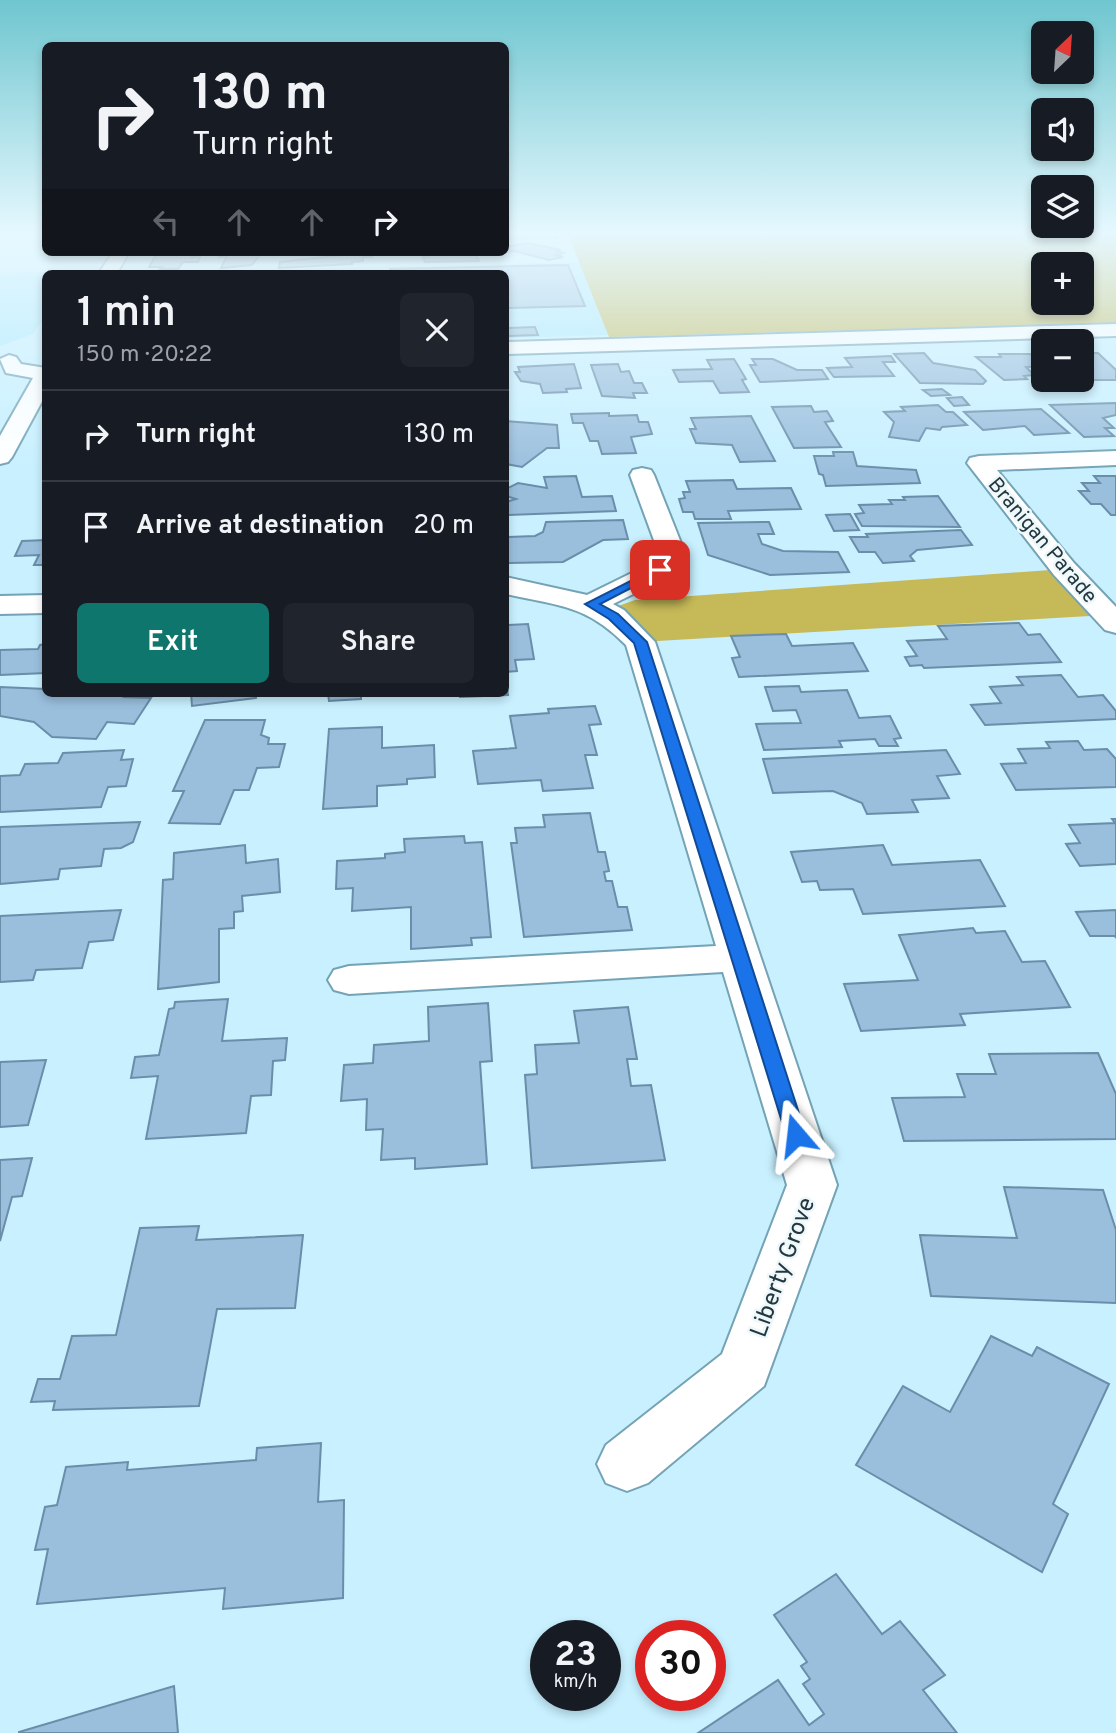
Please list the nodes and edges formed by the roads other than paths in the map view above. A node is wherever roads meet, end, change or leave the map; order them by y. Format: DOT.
graph roads {
  1 [pos="1116,330"];
  2 [pos="509,348"];
  3 [pos="10,358"];
  4 [pos="42,373"];
  5 [pos="42,381"];
  6 [pos="0,457"];
  7 [pos="1116,458"];
  8 [pos="642,475"];
  9 [pos="509,587"];
  10 [pos="42,604"];
  11 [pos="591,604"];
  12 [pos="0,605"];
  13 [pos="1116,624"];
  14 [pos="741,958"];
  15 [pos="349,980"];
  16 [pos="627,1464"];
  1 -- 2 [label="street"];
  3 -- 4 [label="street"];
  5 -- 6 [label="street"];
  7 -- 13 [label="street, Branigan Parade"];
  8 -- 11 [label="street"];
  9 -- 11 [label="street, Liberty Grove"];
  10 -- 12 [label="street"];
  11 -- 14 [label="street, Liberty Grove"];
  14 -- 15 [label="street"];
  14 -- 16 [label="street, Liberty Grove"];
}
